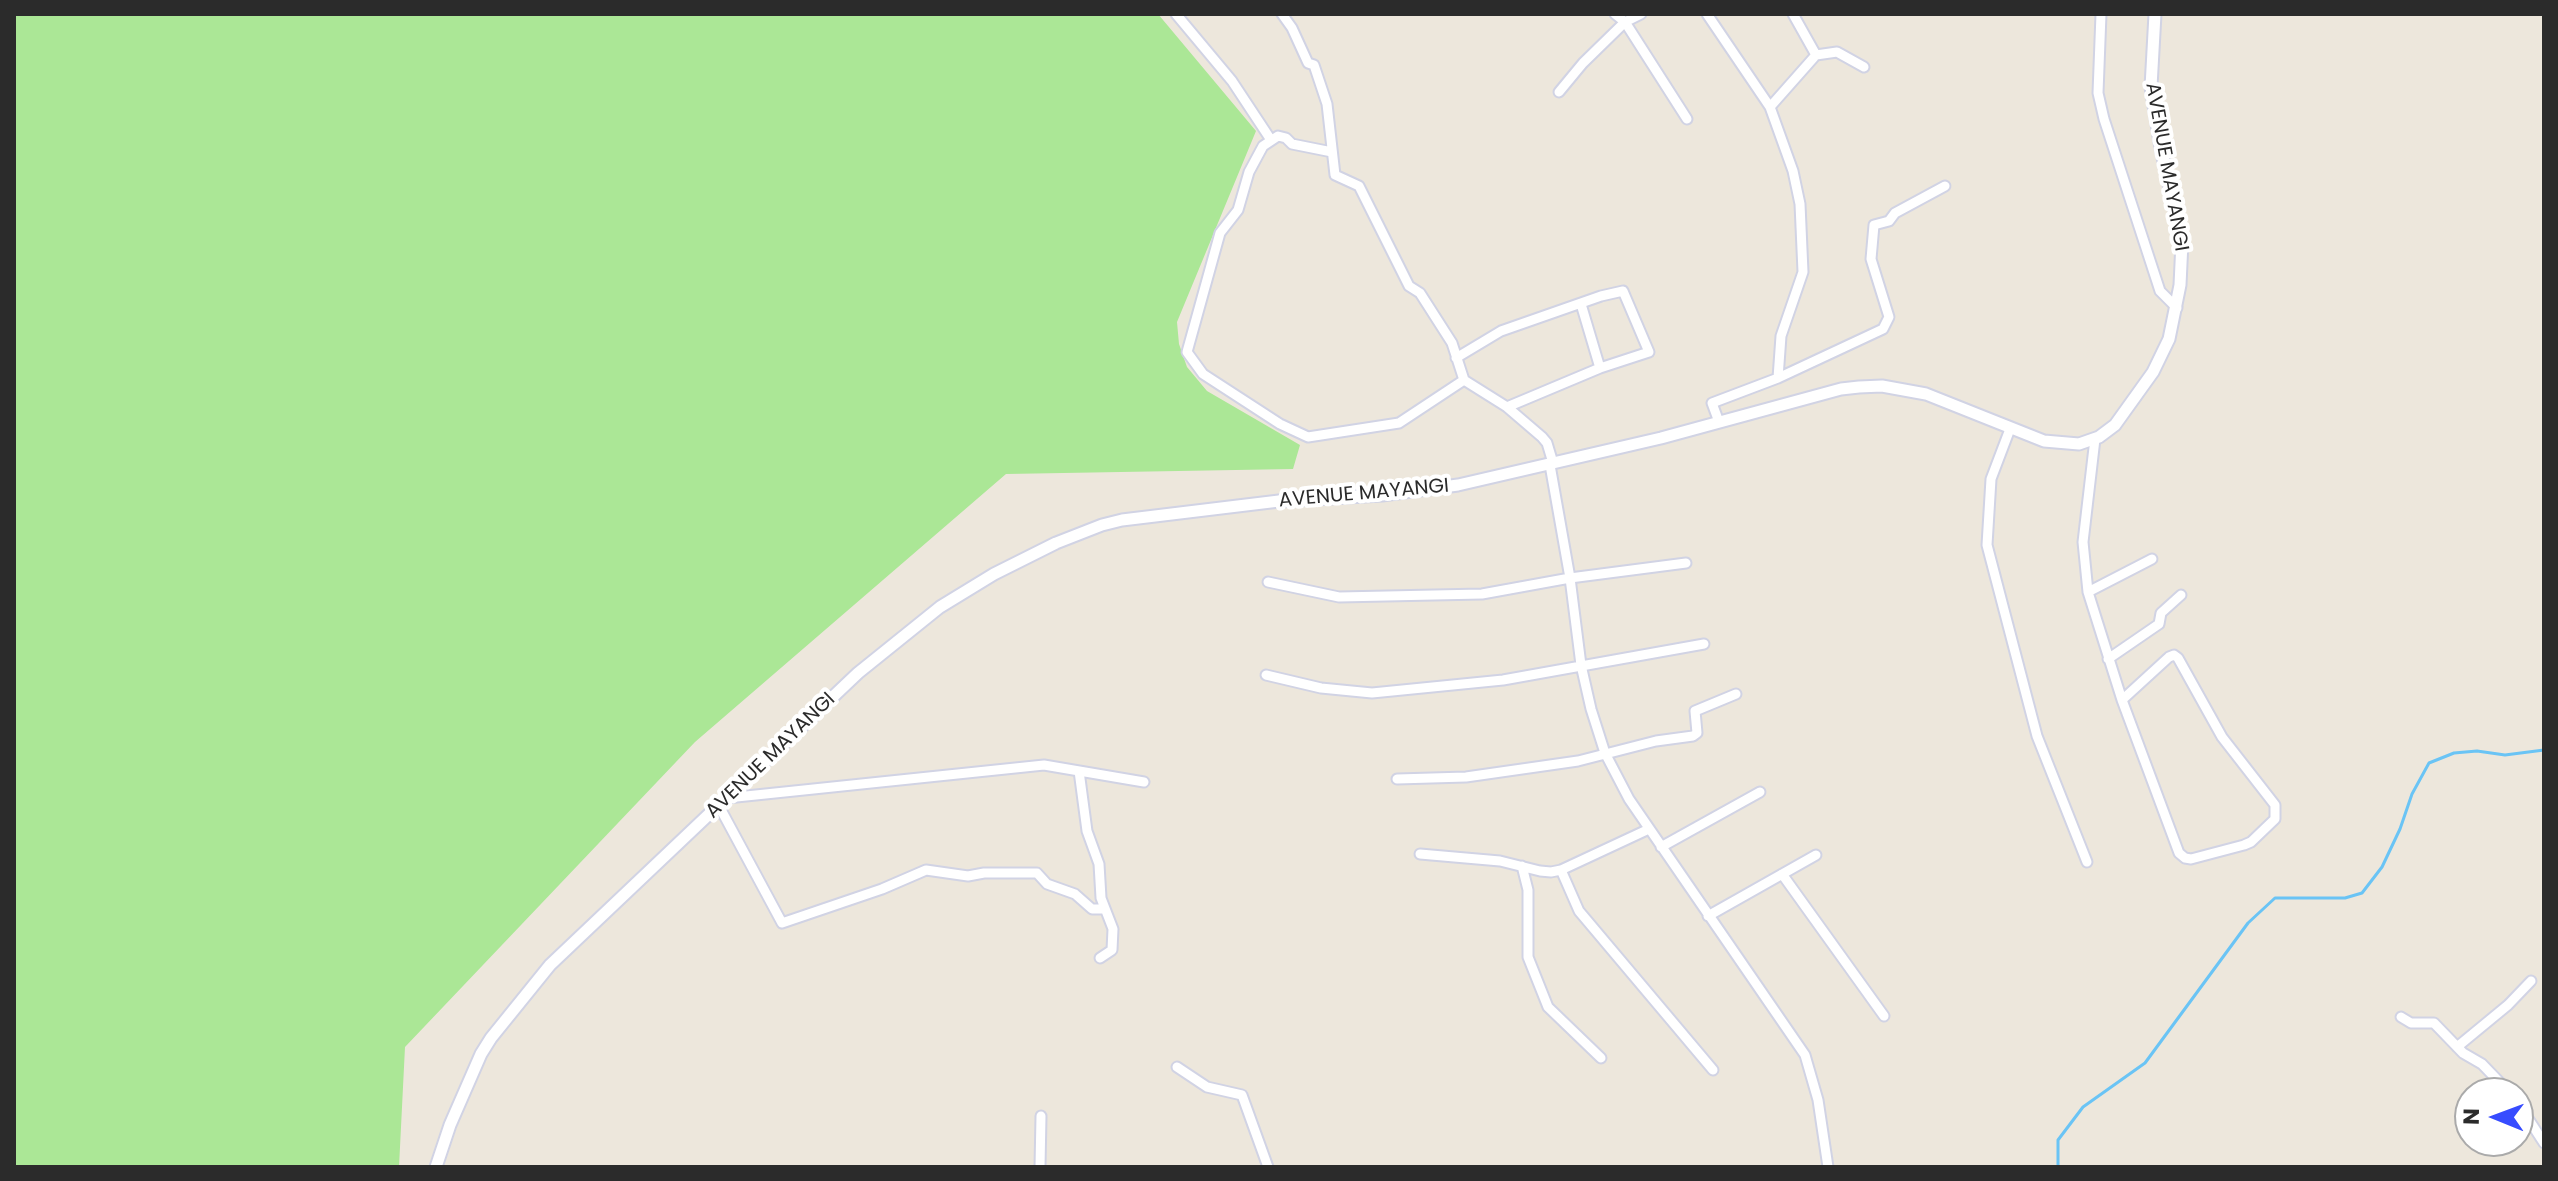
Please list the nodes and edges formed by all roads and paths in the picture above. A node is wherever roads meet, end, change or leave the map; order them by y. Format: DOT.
graph roads {
  1 [pos="1176,14"];
  2 [pos="1282,14"];
  3 [pos="1615,14"];
  4 [pos="1641,14"];
  5 [pos="1707,14"];
  6 [pos="1793,14"];
  7 [pos="2101,14"];
  8 [pos="2155,14"];
  9 [pos="1625,22"];
  10 [pos="1816,55"];
  11 [pos="1864,67"];
  12 [pos="1559,92"];
  13 [pos="1770,107"];
  14 [pos="1687,119"];
  15 [pos="1271,140"];
  16 [pos="1332,152"];
  17 [pos="1945,186"];
  18 [pos="1581,304"];
  19 [pos="2177,308"];
  20 [pos="1456,358"];
  21 [pos="1600,368"];
  22 [pos="1778,378"];
  23 [pos="1464,380"];
  24 [pos="1507,407"];
  25 [pos="1719,422"];
  26 [pos="2010,429"];
  27 [pos="2095,439"];
  28 [pos="1552,464"];
  29 [pos="2152,559"];
  30 [pos="1686,563"];
  31 [pos="1570,578"];
  32 [pos="1268,582"];
  33 [pos="2088,592"];
  34 [pos="2181,595"];
  35 [pos="1704,644"];
  36 [pos="2108,659"];
  37 [pos="1581,665"];
  38 [pos="1266,675"];
  39 [pos="1736,694"];
  40 [pos="2122,700"];
  41 [pos="1605,753"];
  42 [pos="1079,771"];
  43 [pos="1397,779"];
  44 [pos="1144,782"];
  45 [pos="1760,792"];
  46 [pos="723,802"];
  47 [pos="1649,829"];
  48 [pos="1661,847"];
  49 [pos="1420,854"];
  50 [pos="1816,855"];
  51 [pos="2087,862"];
  52 [pos="1522,866"];
  53 [pos="1561,870"];
  54 [pos="1782,874"];
  55 [pos="1104,909"];
  56 [pos="1708,916"];
  57 [pos="1100,958"];
  58 [pos="2531,981"];
  59 [pos="1884,1016"];
  60 [pos="2401,1017"];
  61 [pos="2457,1047"];
  62 [pos="1601,1058"];
  63 [pos="1177,1067"];
  64 [pos="1713,1070"];
  65 [pos="2495,1077"];
  66 [pos="1041,1116"];
  67 [pos="436,1167"];
  68 [pos="1040,1167"];
  69 [pos="1268,1167"];
  70 [pos="1828,1167"];
  1 -- 15 [label="street"];
  2 -- 16 [label="street"];
  3 -- 9 [label="street"];
  4 -- 9 [label="street"];
  5 -- 13 [label="street"];
  6 -- 10 [label="street"];
  7 -- 19 [label="street"];
  8 -- 19 [label="street, AVENUE MAYANGI"];
  9 -- 12 [label="street"];
  9 -- 14 [label="street"];
  10 -- 11 [label="street"];
  10 -- 13 [label="street"];
  13 -- 22 [label="street"];
  15 -- 16 [label="street"];
  15 -- 23 [label="street"];
  16 -- 20 [label="street"];
  17 -- 22 [label="street"];
  18 -- 20 [label="street"];
  18 -- 21 [label="street"];
  18 -- 21 [label="street"];
  19 -- 27 [label="street, AVENUE MAYANGI"];
  20 -- 23 [label="street"];
  21 -- 24 [label="street"];
  22 -- 25 [label="street"];
  23 -- 24 [label="street"];
  24 -- 28 [label="street"];
  25 -- 26 [label="street, AVENUE MAYANGI"];
  25 -- 28 [label="street, AVENUE MAYANGI"];
  26 -- 27 [label="street, AVENUE MAYANGI"];
  26 -- 51 [label="street"];
  27 -- 33 [label="street"];
  28 -- 31 [label="street"];
  28 -- 46 [label="street, AVENUE MAYANGI"];
  29 -- 33 [label="street"];
  30 -- 31 [label="street"];
  31 -- 32 [label="street"];
  31 -- 37 [label="street"];
  33 -- 36 [label="street"];
  34 -- 36 [label="street"];
  35 -- 37 [label="street"];
  36 -- 40 [label="street"];
  37 -- 38 [label="street"];
  37 -- 41 [label="street"];
  39 -- 41 [label="street"];
  40 -- 40 [label="street"];
  41 -- 43 [label="street"];
  41 -- 47 [label="street"];
  42 -- 44 [label="street"];
  42 -- 46 [label="street"];
  42 -- 55 [label="street"];
  45 -- 48 [label="street"];
  46 -- 55 [label="street"];
  46 -- 67 [label="street, AVENUE MAYANGI"];
  47 -- 48 [label="street"];
  47 -- 53 [label="street"];
  48 -- 56 [label="street"];
  49 -- 52 [label="street"];
  50 -- 54 [label="street"];
  52 -- 53 [label="street"];
  52 -- 62 [label="street"];
  53 -- 64 [label="street"];
  54 -- 56 [label="street"];
  54 -- 59 [label="street"];
  55 -- 57 [label="street"];
  56 -- 70 [label="street"];
  58 -- 61 [label="street"];
  60 -- 61 [label="street"];
  61 -- 65 [label="street"];
  63 -- 69 [label="street"];
  66 -- 68 [label="street"];
}
